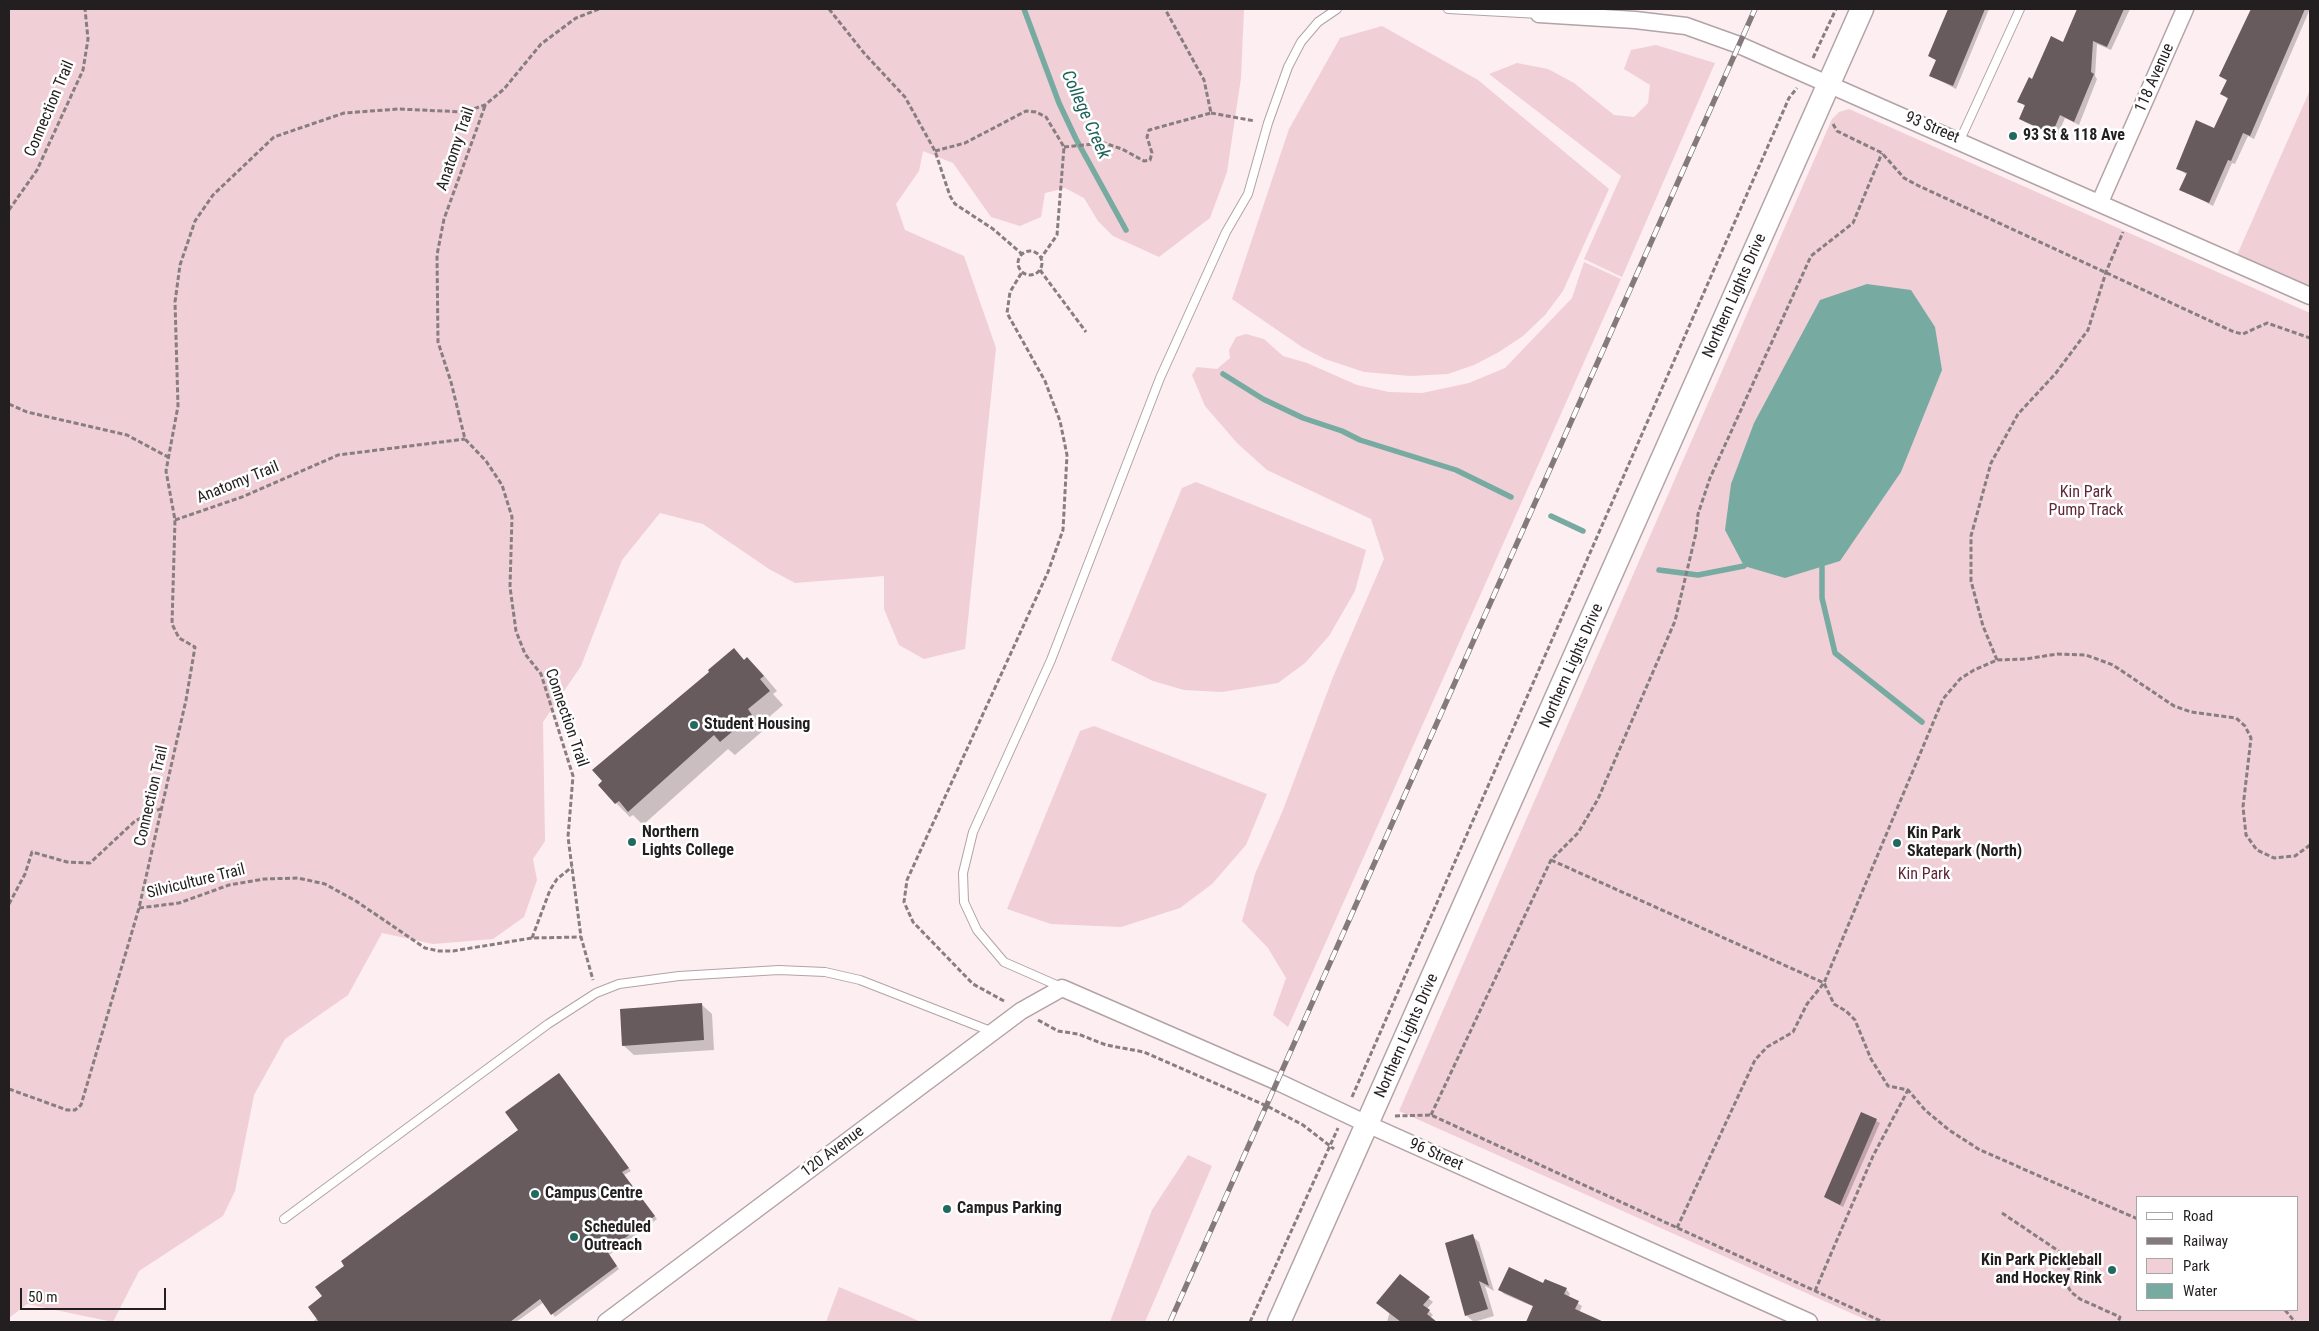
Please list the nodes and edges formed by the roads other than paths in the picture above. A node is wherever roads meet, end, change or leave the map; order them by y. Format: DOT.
graph roads {
  1 [pos="1337,9"];
  2 [pos="1448,9"];
  3 [pos="1862,9"];
  4 [pos="2020,9"];
  5 [pos="2185,9"];
  6 [pos="1540,12"];
  7 [pos="1828,83"];
  8 [pos="1960,140"];
  9 [pos="2100,202"];
  10 [pos="2310,296"];
  11 [pos="1062,988"];
  12 [pos="992,1032"];
  13 [pos="1367,1124"];
  14 [pos="284,1219"];
  15 [pos="606,1322"];
  16 [pos="1279,1322"];
  17 [pos="1809,1322"];
  1 -- 11 [label="lane"];
  2 -- 6 [label="lane"];
  3 -- 7 [label="main road, Northern Lights Drive"];
  4 -- 8 [label="lane"];
  5 -- 9 [label="street, 118 Avenue"];
  6 -- 7 [label="street, 93 Street"];
  7 -- 8 [label="street, 93 Street"];
  7 -- 13 [label="main road, Northern Lights Drive"];
  8 -- 9 [label="street, 93 Street"];
  9 -- 10 [label="street, 93 Street"];
  11 -- 12 [label="street, 120 Avenue"];
  11 -- 13 [label="street, 96 Street"];
  12 -- 14 [label="lane"];
  12 -- 15 [label="street, 120 Avenue"];
  13 -- 16 [label="main road, Northern Lights Drive"];
  13 -- 17 [label="street, 96 Street"];
}
